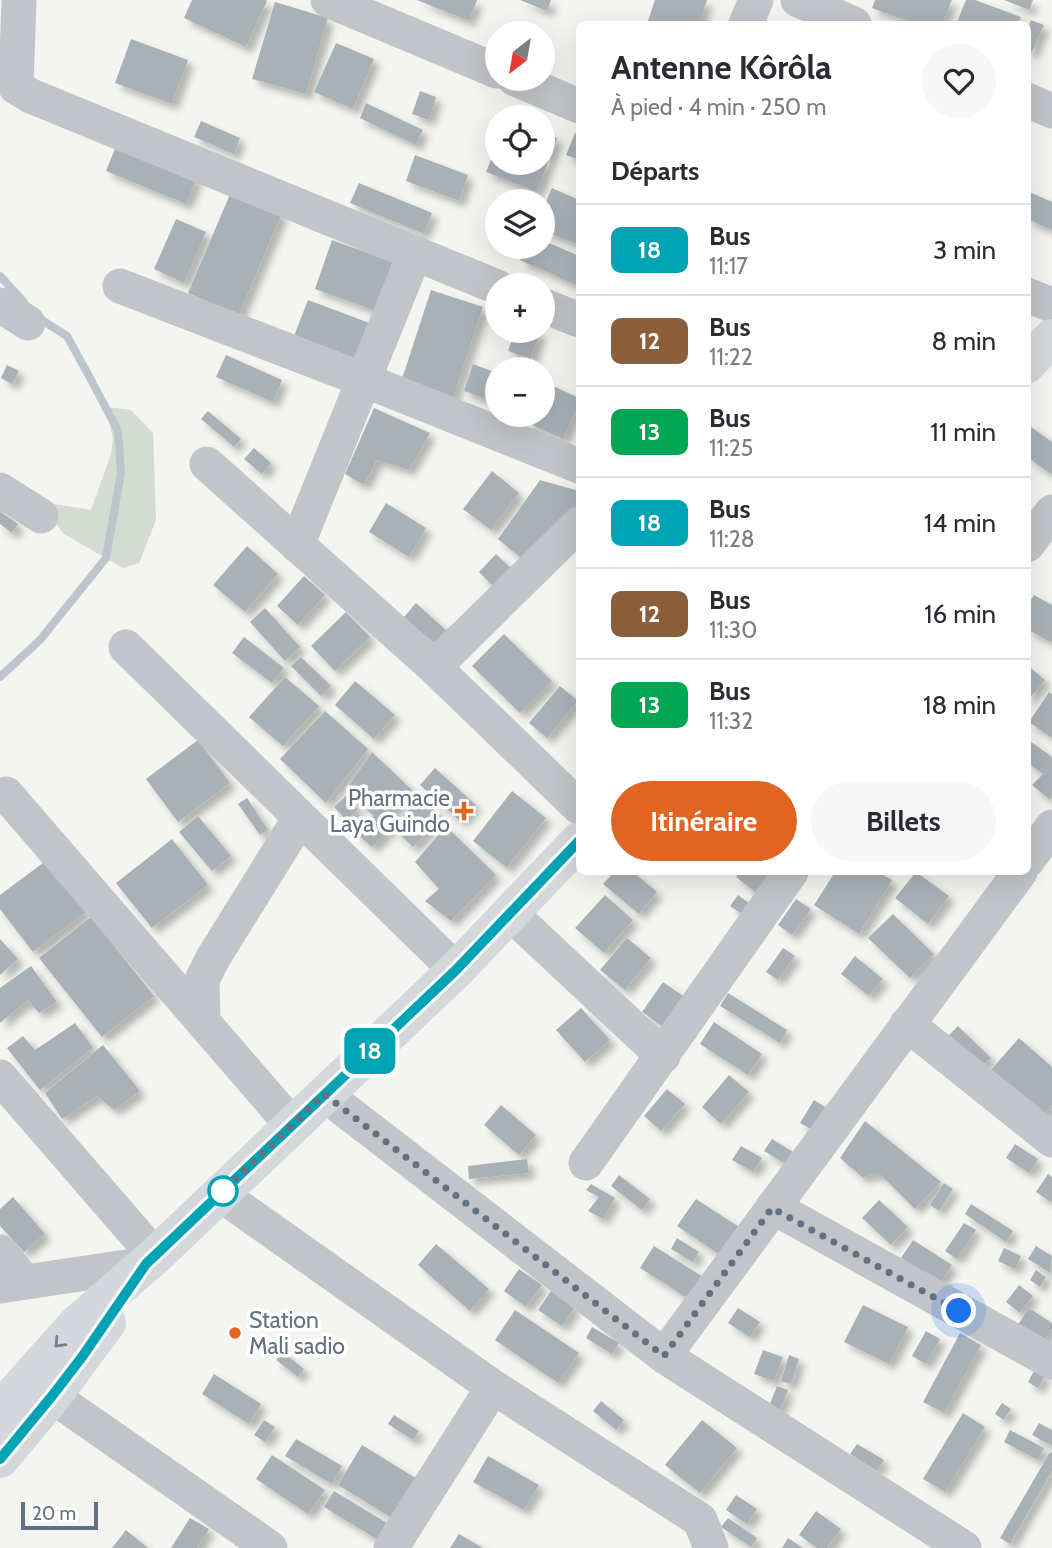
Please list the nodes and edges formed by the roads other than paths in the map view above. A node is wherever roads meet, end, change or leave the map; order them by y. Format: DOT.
graph roads {
  1 [pos="19,0"];
  2 [pos="328,0"];
  3 [pos="756,0"];
  4 [pos="798,0"];
  5 [pos="747,21"];
  6 [pos="847,21"];
  7 [pos="485,66"];
  8 [pos="543,91"];
  9 [pos="1031,102"];
  10 [pos="576,105"];
  11 [pos="1052,111"];
  12 [pos="415,253"];
  13 [pos="485,282"];
  14 [pos="120,286"];
  15 [pos="1031,297"];
  16 [pos="1052,305"];
  17 [pos="555,310"];
  18 [pos="576,319"];
  19 [pos="1052,338"];
  20 [pos="1031,360"];
  21 [pos="364,380"];
  22 [pos="207,464"];
  23 [pos="576,465"];
  24 [pos="0,490"];
  25 [pos="1052,512"];
  26 [pos="41,516"];
  27 [pos="576,527"];
  28 [pos="1031,540"];
  29 [pos="297,545"];
  30 [pos="126,647"];
  31 [pos="434,667"];
  32 [pos="6,794"];
  33 [pos="576,804"];
  34 [pos="300,818"];
  35 [pos="576,844"];
  36 [pos="789,875"];
  37 [pos="1018,875"];
  38 [pos="510,913"];
  39 [pos="456,970"];
  40 [pos="203,1021"];
  41 [pos="907,1024"];
  42 [pos="663,1056"];
  43 [pos="0,1077"];
  44 [pos="324,1094"];
  45 [pos="292,1125"];
  46 [pos="1052,1140"];
  47 [pos="586,1163"];
  48 [pos="220,1194"];
  49 [pos="772,1208"];
  50 [pos="0,1252"];
  51 [pos="150,1260"];
  52 [pos="13,1284"];
  53 [pos="664,1356"];
  54 [pos="1052,1362"];
  55 [pos="39,1387"];
  56 [pos="493,1387"];
  57 [pos="0,1410"];
  58 [pos="0,1459"];
  59 [pos="270,1548"];
  60 [pos="391,1548"];
  61 [pos="711,1548"];
  62 [pos="964,1548"];
  1 -- 12 [label="street"];
  2 -- 7 [label="street"];
  3 -- 5 [label="street"];
  4 -- 6 [label="street"];
  8 -- 10 [label="street"];
  9 -- 11 [label="street"];
  12 -- 13 [label="street"];
  12 -- 21 [label="street"];
  14 -- 21 [label="street"];
  15 -- 16 [label="street"];
  17 -- 18 [label="street"];
  19 -- 20 [label="main road"];
  21 -- 23 [label="street"];
  21 -- 29 [label="street"];
  22 -- 29 [label="street"];
  24 -- 26 [label="street"];
  25 -- 28 [label="street"];
  27 -- 31 [label="street"];
  29 -- 31 [label="street"];
  30 -- 34 [label="street"];
  31 -- 33 [label="street"];
  32 -- 40 [label="street"];
  34 -- 39 [label="street"];
  34 -- 40 [label="street"];
  35 -- 38 [label="main road"];
  36 -- 42 [label="street"];
  37 -- 41 [label="street"];
  38 -- 39 [label="main road"];
  38 -- 42 [label="street"];
  39 -- 44 [label="main road"];
  40 -- 45 [label="street"];
  41 -- 46 [label="street"];
  41 -- 49 [label="street"];
  42 -- 47 [label="street"];
  43 -- 51 [label="street"];
  44 -- 45 [label="main road"];
  44 -- 53 [label="street"];
  45 -- 48 [label="main road"];
  48 -- 51 [label="main road"];
  48 -- 56 [label="street"];
  49 -- 53 [label="street"];
  49 -- 54 [label="street"];
  50 -- 52 [label="street"];
  51 -- 52 [label="street"];
  51 -- 55 [label="main road"];
  53 -- 62 [label="street"];
  55 -- 57 [label="main road"];
  55 -- 58 [label="main road"];
  55 -- 59 [label="street"];
  56 -- 60 [label="street"];
  56 -- 61 [label="street"];
}
